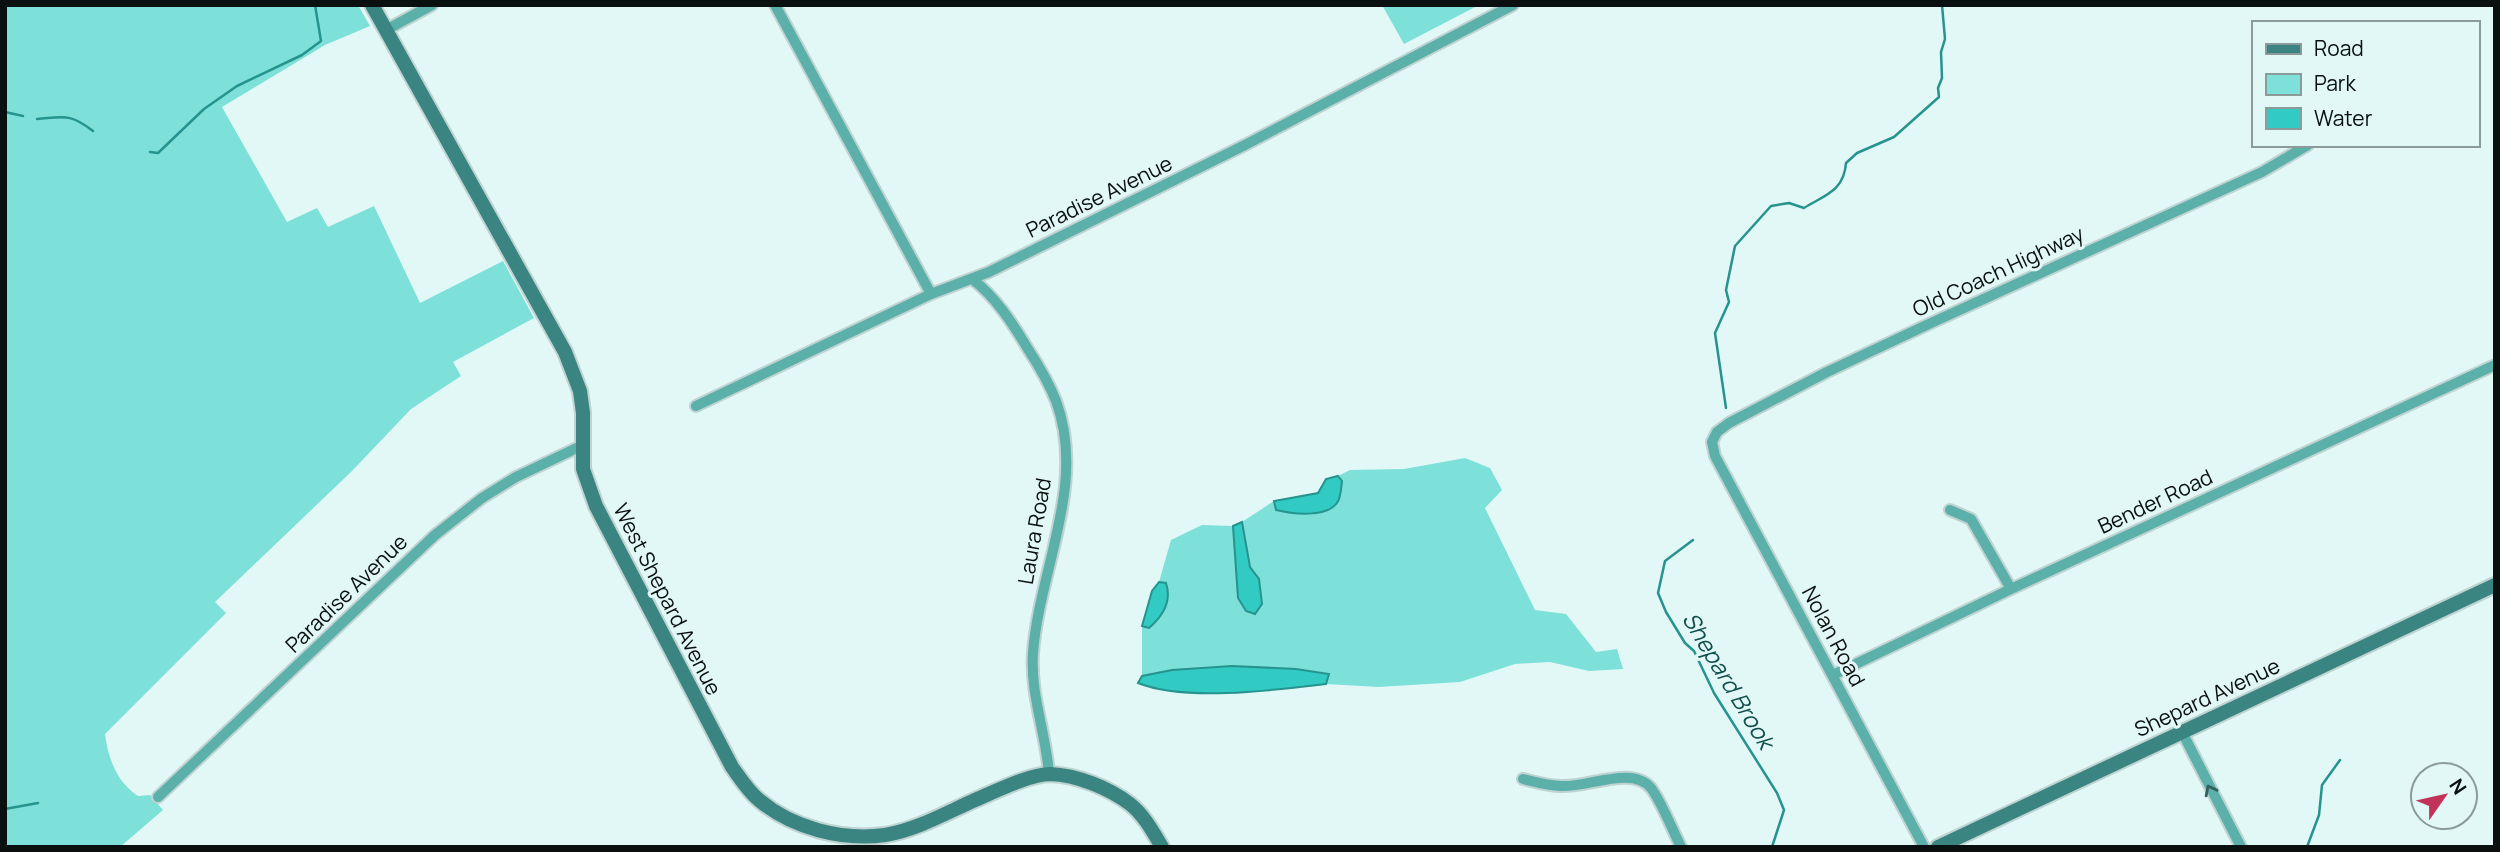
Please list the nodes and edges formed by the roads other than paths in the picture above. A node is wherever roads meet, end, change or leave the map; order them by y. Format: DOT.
graph roads {
  1 [pos="372,5"];
  2 [pos="432,5"];
  3 [pos="775,5"];
  4 [pos="1513,5"];
  5 [pos="386,30"];
  6 [pos="2305,147"];
  7 [pos="972,279"];
  8 [pos="931,294"];
  9 [pos="2495,365"];
  10 [pos="696,406"];
  11 [pos="1712,443"];
  12 [pos="581,446"];
  13 [pos="1950,510"];
  14 [pos="2495,585"];
  15 [pos="2011,589"];
  16 [pos="1833,675"];
  17 [pos="2182,732"];
  18 [pos="1049,774"];
  19 [pos="1523,779"];
  20 [pos="158,797"];
  21 [pos="1162,847"];
  22 [pos="1681,847"];
  23 [pos="1924,847"];
  24 [pos="1938,847"];
  25 [pos="2241,847"];
  1 -- 5 [label="street, West Shepard Avenue"];
  2 -- 5 [label="street"];
  3 -- 8 [label="street"];
  4 -- 7 [label="street, Paradise Avenue"];
  5 -- 12 [label="street, West Shepard Avenue"];
  6 -- 11 [label="street, Old Coach Highway"];
  7 -- 8 [label="street, Paradise Avenue"];
  7 -- 18 [label="street, Laura Road"];
  8 -- 10 [label="street, Paradise Avenue"];
  9 -- 15 [label="street, Bender Road"];
  11 -- 16 [label="street, Nolan Road"];
  12 -- 18 [label="street, West Shepard Avenue"];
  12 -- 20 [label="street, Paradise Avenue"];
  13 -- 15 [label="street"];
  14 -- 17 [label="street, Shepard Avenue"];
  15 -- 16 [label="street, Bender Road"];
  16 -- 23 [label="street, Nolan Road"];
  17 -- 24 [label="street, Shepard Avenue"];
  25 -- 17 [label="street, one-way"];
  18 -- 21 [label="street, West Shepard Avenue"];
  19 -- 22 [label="street"];
}
